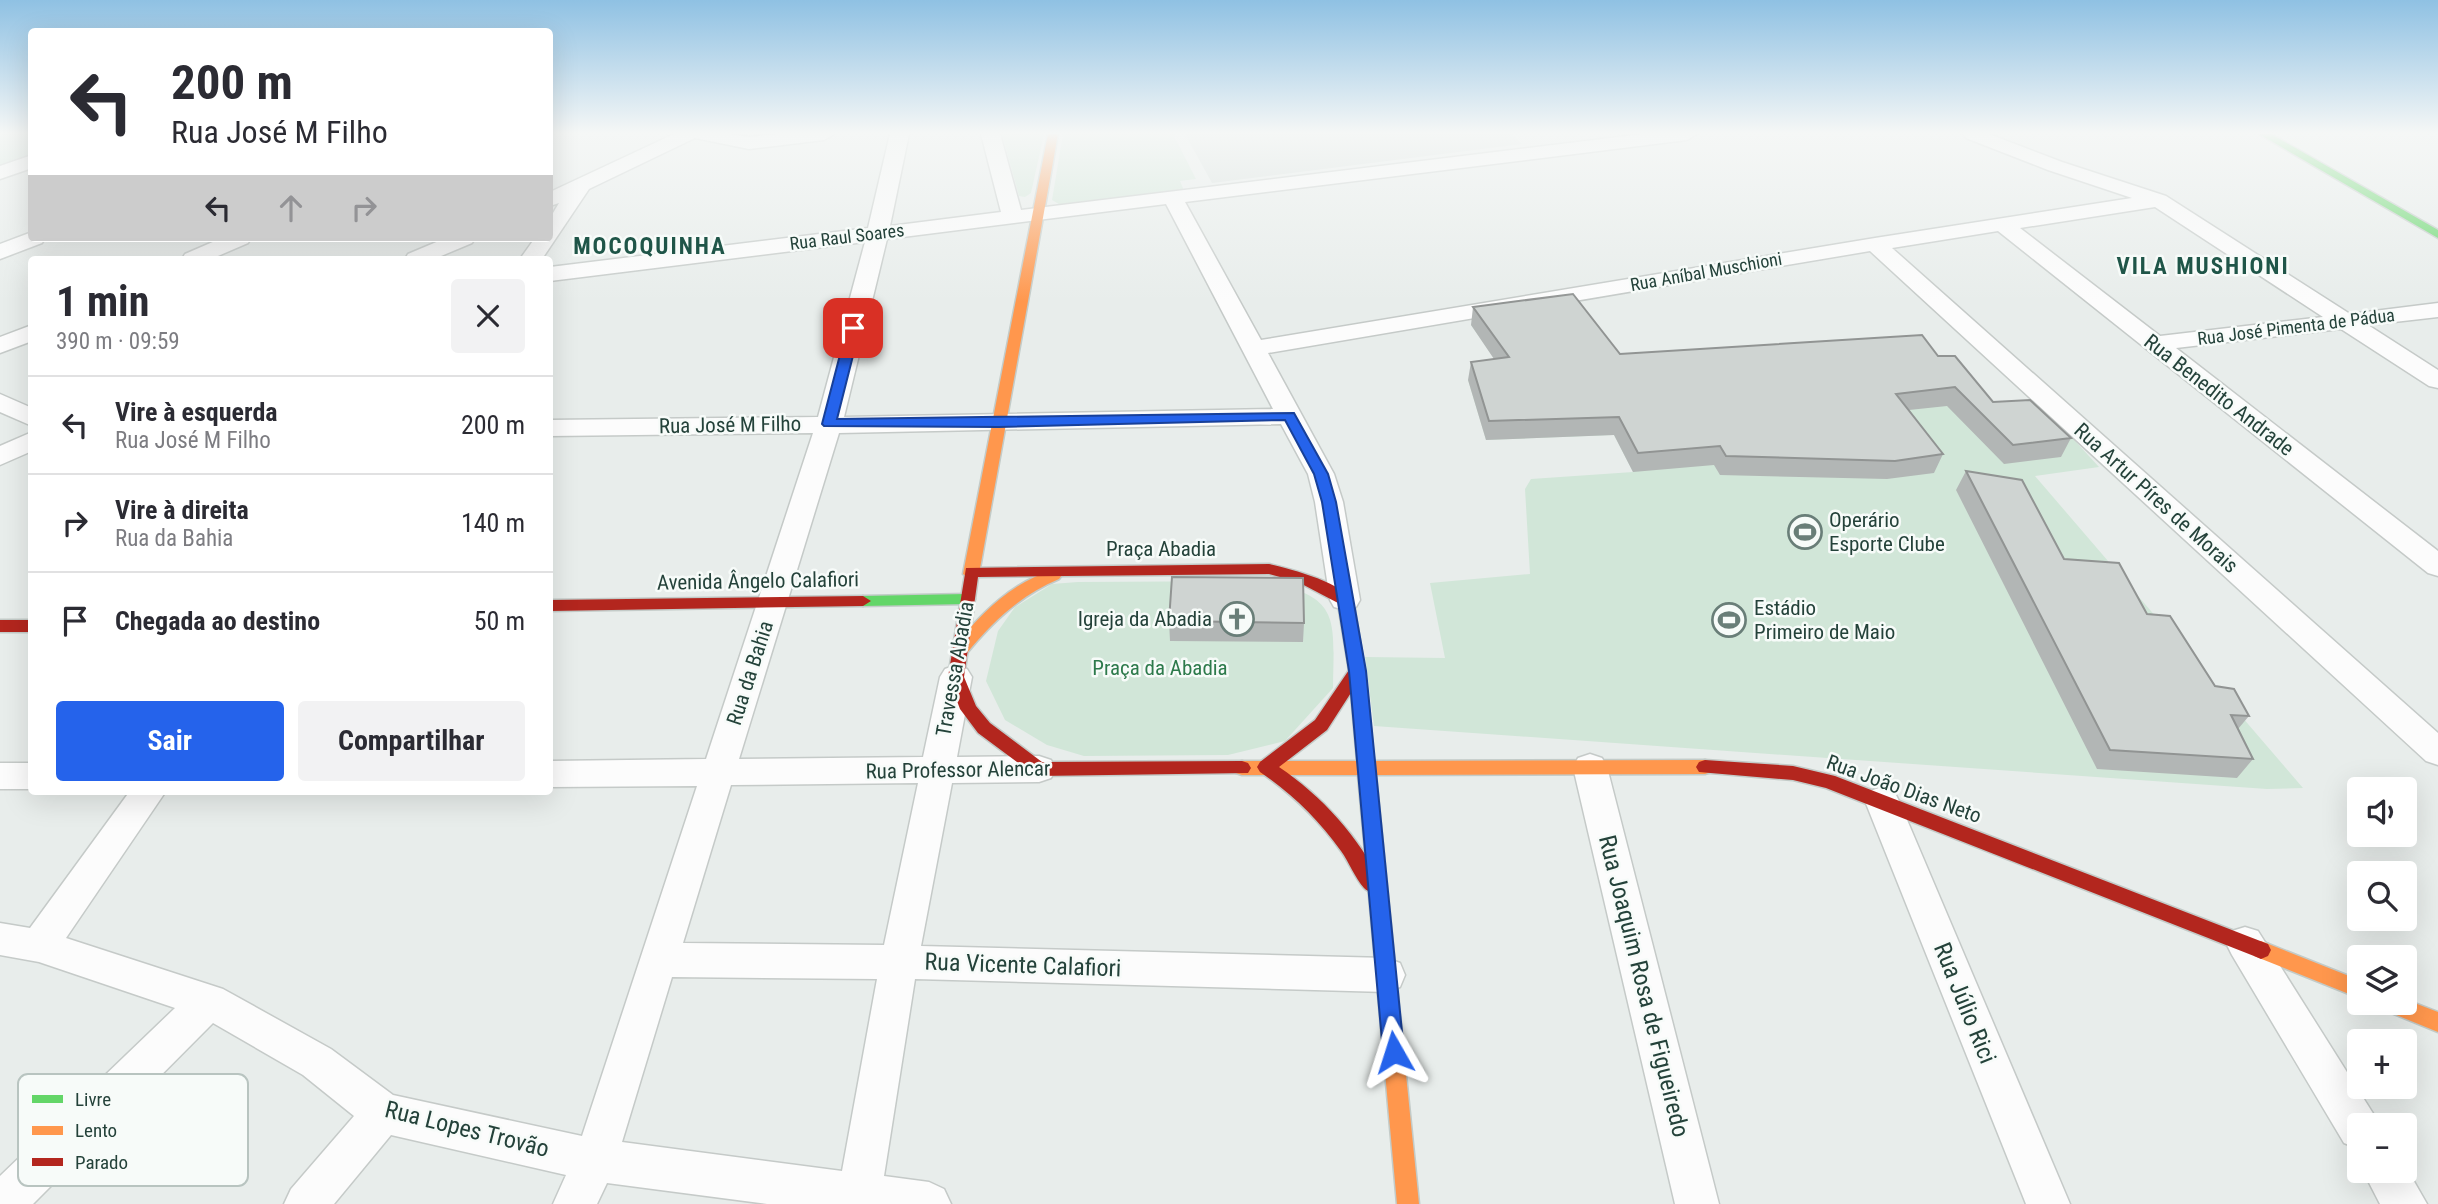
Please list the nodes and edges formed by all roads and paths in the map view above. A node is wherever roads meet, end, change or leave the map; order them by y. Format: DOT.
graph roads {
  1 [pos="572,190"];
  2 [pos="579,190"];
  3 [pos="887,190"];
  4 [pos="1006,190"];
  5 [pos="1042,190"];
  6 [pos="1228,190"];
  7 [pos="2130,190"];
  8 [pos="2362,190"];
  9 [pos="1172,197"];
  10 [pos="553,199"];
  11 [pos="2160,200"];
  12 [pos="1037,214"];
  13 [pos="1013,217"];
  14 [pos="2002,224"];
  15 [pos="553,229"];
  16 [pos="878,233"];
  17 [pos="2438,235"];
  18 [pos="28,240"];
  19 [pos="231,242"];
  20 [pos="455,242"];
  21 [pos="1875,244"];
  22 [pos="0,252"];
  23 [pos="200,256"];
  24 [pos="423,256"];
  25 [pos="553,274"];
  26 [pos="2438,310"];
  27 [pos="2346,319"];
  28 [pos="28,334"];
  29 [pos="2154,344"];
  30 [pos="0,346"];
  31 [pos="1254,348"];
  32 [pos="2438,381"];
  33 [pos="0,402"];
  34 [pos="28,416"];
  35 [pos="1289,416"];
  36 [pos="999,423"];
  37 [pos="829,424"];
  38 [pos="553,428"];
  39 [pos="28,442"];
  40 [pos="0,457"];
  41 [pos="2438,566"];
  42 [pos="1066,571"];
  43 [pos="971,572"];
  44 [pos="967,599"];
  45 [pos="1345,600"];
  46 [pos="553,606"];
  47 [pos="0,612"];
  48 [pos="28,612"];
  49 [pos="768,615"];
  50 [pos="645,621"];
  51 [pos="553,622"];
  52 [pos="0,626"];
  53 [pos="28,626"];
  54 [pos="958,663"];
  55 [pos="1357,671"];
  56 [pos="2438,752"];
  57 [pos="1266,767"];
  58 [pos="1366,767"];
  59 [pos="1590,767"];
  60 [pos="1039,769"];
  61 [pos="937,770"];
  62 [pos="553,774"];
  63 [pos="719,774"];
  64 [pos="0,775"];
  65 [pos="28,776"];
  66 [pos="146,795"];
  67 [pos="1882,802"];
  68 [pos="1378,895"];
  69 [pos="19,943"];
  70 [pos="2245,943"];
  71 [pos="659,960"];
  72 [pos="899,962"];
  73 [pos="1386,975"];
  74 [pos="2347,984"];
  75 [pos="209,1001"];
  76 [pos="2417,1014"];
  77 [pos="2438,1023"];
  78 [pos="135,1074"];
  79 [pos="383,1113"];
  80 [pos="2349,1113"];
  81 [pos="596,1160"];
  82 [pos="2392,1183"];
  83 [pos="20,1186"];
  84 [pos="859,1200"];
  85 [pos="2,1204"];
  86 [pos="306,1204"];
  87 [pos="575,1204"];
  88 [pos="929,1204"];
  89 [pos="1408,1204"];
  90 [pos="1698,1204"];
  91 [pos="2048,1204"];
  92 [pos="2405,1204"];
  1 -- 10 [label="street"];
  2 -- 15 [label="street"];
  3 -- 16 [label="street, Rua da Bahia"];
  4 -- 13 [label="street"];
  5 -- 12 [label="main road, Travessa Abadia"];
  6 -- 9 [label="street, Rua Raul Soares"];
  7 -- 11 [label="street"];
  8 -- 17 [label="main road"];
  9 -- 12 [label="street, Rua Raul Soares"];
  9 -- 31 [label="street"];
  11 -- 14 [label="street, Rua Aníbal Muschioni"];
  11 -- 27 [label="street"];
  12 -- 13 [label="street, Rua Raul Soares"];
  12 -- 36 [label="main road, Travessa Abadia"];
  13 -- 16 [label="street, Rua Raul Soares"];
  14 -- 21 [label="street, Rua Aníbal Muschioni"];
  14 -- 29 [label="street, Rua Benedito Andrade"];
  16 -- 25 [label="street, Rua Raul Soares"];
  16 -- 37 [label="street, Rua da Bahia"];
  18 -- 22 [label="street"];
  19 -- 23 [label="street"];
  20 -- 24 [label="street"];
  21 -- 31 [label="street, Rua Aníbal Muschioni"];
  21 -- 56 [label="street, Rua Artur Píres de Morais"];
  26 -- 27 [label="street, Rua José Pimenta de Pádua"];
  27 -- 29 [label="street, Rua José Pimenta de Pádua"];
  27 -- 32 [label="street"];
  28 -- 30 [label="street"];
  29 -- 41 [label="street, Rua Benedito Andrade"];
  31 -- 35 [label="street"];
  33 -- 34 [label="street"];
  35 -- 36 [label="street, Rua José M Filho"];
  35 -- 45 [label="street"];
  36 -- 37 [label="street, Rua José M Filho"];
  36 -- 43 [label="main road, Travessa Abadia"];
  37 -- 38 [label="street, Rua José M Filho"];
  37 -- 49 [label="street, Rua da Bahia"];
  39 -- 40 [label="street"];
  42 -- 43 [label="main road, Praça Abadia"];
  42 -- 45 [label="main road, Praça Abadia"];
  42 -- 54 [label="main road"];
  43 -- 44 [label="main road, Travessa Abadia"];
  44 -- 49 [label="main road, Avenida Ângelo Calafiori"];
  44 -- 54 [label="main road, Travessa Abadia"];
  45 -- 55 [label="main road"];
  46 -- 49 [label="main road, Avenida Ângelo Calafiori"];
  47 -- 48 [label="main road"];
  49 -- 63 [label="street, Rua da Bahia"];
  50 -- 51 [label="main road, Avenida Ângelo Calafiori"];
  52 -- 53 [label="main road"];
  54 -- 60 [label="main road"];
  54 -- 61 [label="street, Travessa Abadia"];
  55 -- 57 [label="main road"];
  55 -- 58 [label="main road"];
  57 -- 58 [label="main road, Rua Professor Alencar"];
  57 -- 60 [label="main road, Rua Professor Alencar"];
  57 -- 68 [label="main road"];
  58 -- 59 [label="main road, Rua João Dias Neto"];
  58 -- 68 [label="main road"];
  59 -- 67 [label="main road, Rua João Dias Neto"];
  59 -- 90 [label="street, Rua Joaquim Rosa de Figueiredo"];
  60 -- 61 [label="street, Rua Professor Alencar"];
  61 -- 63 [label="street, Rua Professor Alencar"];
  61 -- 72 [label="street, Travessa Abadia"];
  62 -- 63 [label="street, Rua Professor Alencar"];
  63 -- 71 [label="street, Rua da Bahia"];
  64 -- 65 [label="street"];
  66 -- 69 [label="street"];
  67 -- 70 [label="main road, Rua João Dias Neto"];
  67 -- 91 [label="street, Rua Júlio Rici"];
  68 -- 73 [label="main road"];
  69 -- 75 [label="street, Rua Lopes Trovão"];
  70 -- 74 [label="main road, Rua João Dias Neto"];
  70 -- 80 [label="street"];
  71 -- 72 [label="street, Rua Vicente Calafiori"];
  71 -- 81 [label="street, Rua da Bahia"];
  72 -- 73 [label="street, Rua Vicente Calafiori"];
  72 -- 84 [label="street, Travessa Abadia"];
  73 -- 89 [label="main road"];
  75 -- 78 [label="street"];
  75 -- 79 [label="street, Rua Lopes Trovão"];
  76 -- 77 [label="main road"];
  79 -- 81 [label="street, Rua Lopes Trovão"];
  79 -- 86 [label="street"];
  81 -- 84 [label="street, Rua Lopes Trovão"];
  81 -- 87 [label="street, Rua da Bahia"];
  82 -- 92 [label="street"];
  83 -- 85 [label="street"];
  84 -- 88 [label="street, Rua Lopes Trovão"];
}
